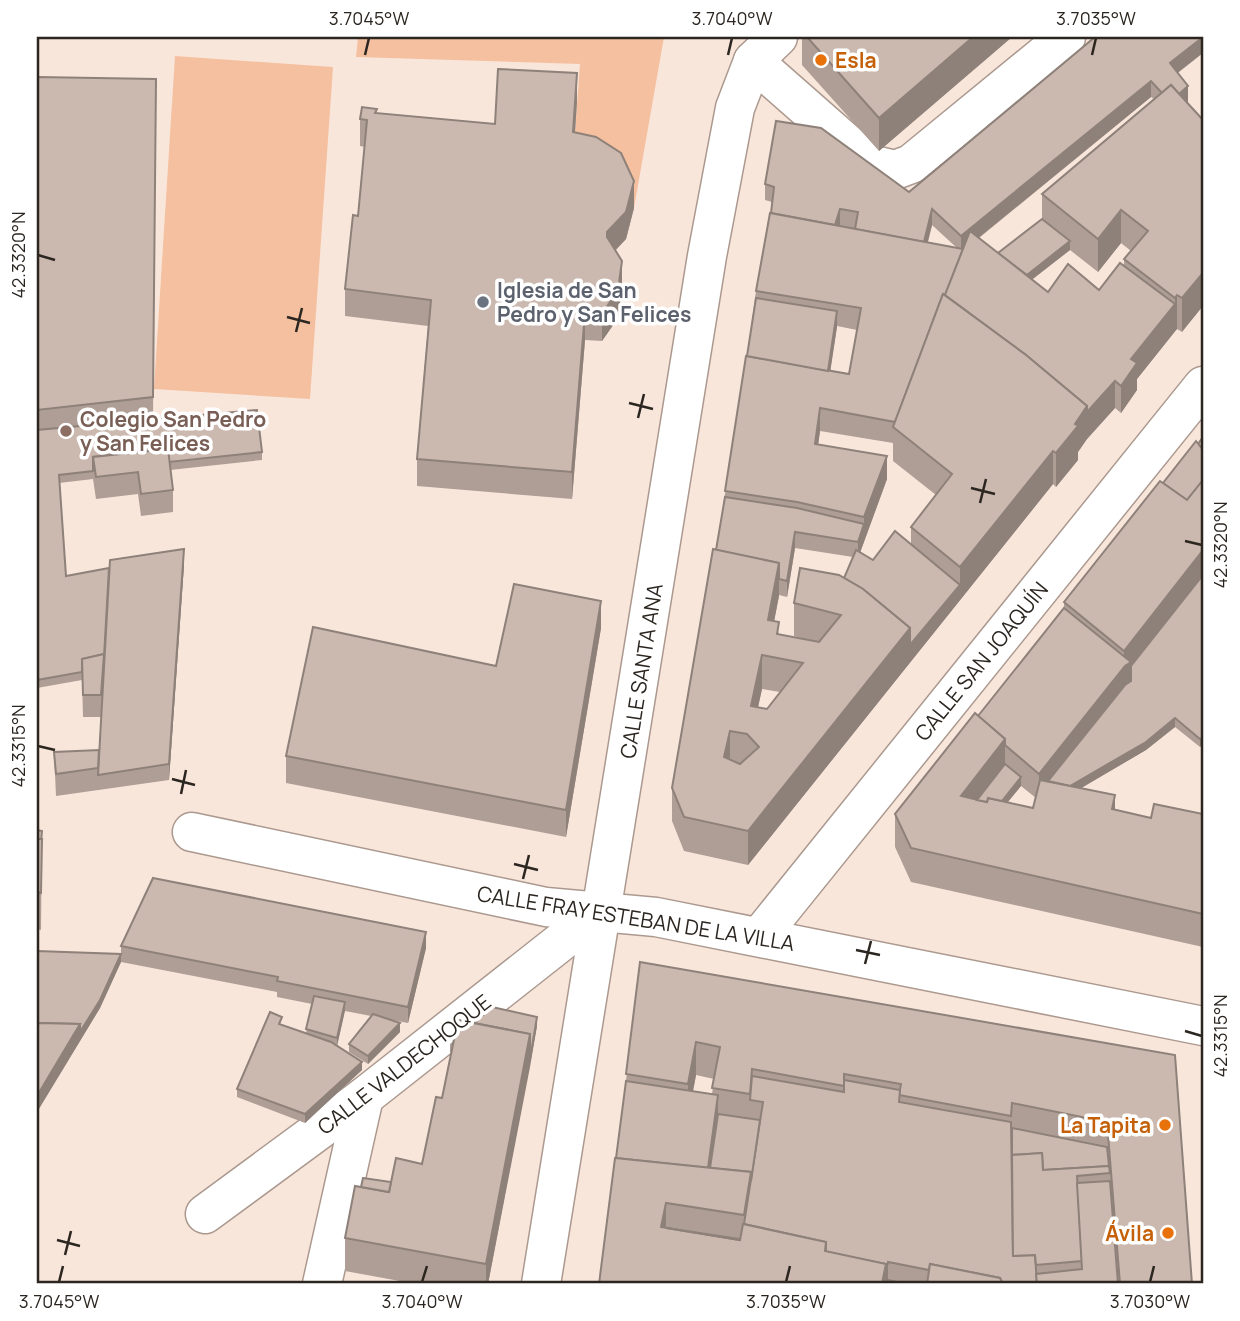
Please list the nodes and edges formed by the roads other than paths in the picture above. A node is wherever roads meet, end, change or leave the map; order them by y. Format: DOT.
graph roads {
  1 [pos="1066,37"];
  2 [pos="765,49"];
  3 [pos="1203,386"];
  4 [pos="192,832"];
  5 [pos="600,911"];
  6 [pos="760,936"];
  7 [pos="1203,1026"];
  8 [pos="365,1097"];
  9 [pos="205,1214"];
  10 [pos="322,1284"];
  11 [pos="541,1284"];
  1 -- 2 [label="street, CALLE SANTA ANA"];
  2 -- 5 [label="street, CALLE SANTA ANA"];
  3 -- 6 [label="street, CALLE SAN JOAQUÍN"];
  4 -- 5 [label="street, CALLE FRAY ESTEBAN DE LA VILLA"];
  5 -- 6 [label="street, CALLE FRAY ESTEBAN DE LA VILLA"];
  5 -- 8 [label="street, CALLE VALDECHOQUE"];
  5 -- 11 [label="street, CALLE SANTA ANA"];
  6 -- 7 [label="street, CALLE FRAY ESTEBAN DE LA VILLA"];
  8 -- 9 [label="street, CALLE VALDECHOQUE"];
  8 -- 10 [label="street"];
}
